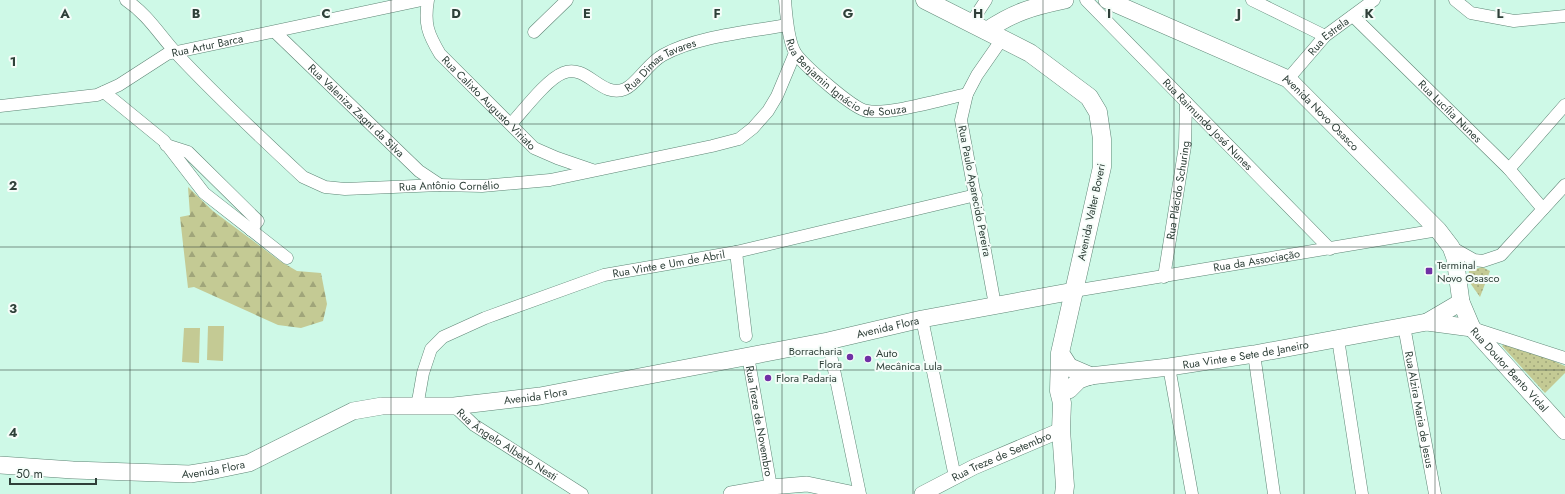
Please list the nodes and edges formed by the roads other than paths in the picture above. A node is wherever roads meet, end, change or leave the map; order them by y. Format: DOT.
graph roads {
  1 [pos="126,0"];
  2 [pos="422,0"];
  3 [pos="428,0"];
  4 [pos="567,0"];
  5 [pos="785,0"];
  6 [pos="925,0"];
  7 [pos="986,0"];
  8 [pos="1066,0"];
  9 [pos="1086,0"];
  10 [pos="1107,0"];
  11 [pos="1252,0"];
  12 [pos="1374,0"];
  13 [pos="1455,0"];
  14 [pos="1353,16"];
  15 [pos="1565,16"];
  16 [pos="787,25"];
  17 [pos="978,27"];
  18 [pos="275,32"];
  19 [pos="534,32"];
  20 [pos="1325,36"];
  21 [pos="1002,39"];
  22 [pos="176,52"];
  23 [pos="795,53"];
  24 [pos="1288,79"];
  25 [pos="104,92"];
  26 [pos="967,94"];
  27 [pos="1186,102"];
  28 [pos="1565,105"];
  29 [pos="0,106"];
  30 [pos="511,124"];
  31 [pos="166,145"];
  32 [pos="1509,169"];
  33 [pos="593,171"];
  34 [pos="440,185"];
  35 [pos="1563,191"];
  36 [pos="976,194"];
  37 [pos="1543,209"];
  38 [pos="251,230"];
  39 [pos="1438,230"];
  40 [pos="1451,247"];
  41 [pos="1330,249"];
  42 [pos="736,252"];
  43 [pos="287,258"];
  44 [pos="1164,277"];
  45 [pos="1074,291"];
  46 [pos="1461,302"];
  47 [pos="995,306"];
  48 [pos="922,319"];
  49 [pos="1426,322"];
  50 [pos="1404,326"];
  51 [pos="1472,328"];
  52 [pos="746,336"];
  53 [pos="1338,339"];
  54 [pos="828,341"];
  55 [pos="1254,354"];
  56 [pos="748,356"];
  57 [pos="1565,358"];
  58 [pos="1065,360"];
  59 [pos="1169,367"];
  60 [pos="1090,376"];
  61 [pos="1065,397"];
  62 [pos="454,406"];
  63 [pos="417,407"];
  64 [pos="1061,430"];
  65 [pos="1565,431"];
  66 [pos="0,465"];
  67 [pos="955,477"];
  68 [pos="772,487"];
  69 [pos="582,494"];
  70 [pos="731,494"];
  71 [pos="855,494"];
  72 [pos="860,494"];
  73 [pos="922,494"];
  74 [pos="1064,494"];
  75 [pos="1192,494"];
  76 [pos="1274,494"];
  77 [pos="1362,494"];
  78 [pos="1435,494"];
  1 -- 22 [label="street, Rua Antônio Cornélio"];
  2 -- 18 [label="street, Rua Artur Barca"];
  3 -- 30 [label="street, Rua Calixto Augusto Viriato"];
  4 -- 19 [label="street"];
  5 -- 16 [label="street, Rua Benjamin Ignácio de Souza"];
  6 -- 17 [label="main road"];
  7 -- 17 [label="street"];
  8 -- 17 [label="main road"];
  9 -- 27 [label="street, Rua Raimundo José Nunes"];
  10 -- 24 [label="main road, Avenida Novo Osasco"];
  11 -- 20 [label="street"];
  12 -- 14 [label="street, Rua Estrela"];
  13 -- 15 [label="street"];
  14 -- 20 [label="street, Rua Estrela"];
  14 -- 32 [label="street, Rua Lucília Nunes"];
  16 -- 23 [label="street, Rua Benjamin Ignácio de Souza"];
  16 -- 30 [label="street, Rua Dimas Tavares"];
  17 -- 21 [label="main road, Avenida Valter Boveri"];
  18 -- 22 [label="street, Rua Artur Barca"];
  18 -- 34 [label="street, Rua Valeniza Zagni da Silva"];
  20 -- 24 [label="street, Rua Estrela"];
  21 -- 26 [label="street, Rua Paulo Aparecido Pereira"];
  21 -- 45 [label="main road, Avenida Valter Boveri"];
  22 -- 25 [label="street, Rua Artur Barca"];
  22 -- 34 [label="street, Rua Antônio Cornélio"];
  23 -- 26 [label="street, Rua Benjamin Ignácio de Souza"];
  23 -- 33 [label="street, Rua Antônio Cornélio"];
  24 -- 39 [label="main road, Avenida Novo Osasco"];
  25 -- 29 [label="street, Rua Artur Barca"];
  25 -- 31 [label="street"];
  26 -- 36 [label="street, Rua Paulo Aparecido Pereira"];
  27 -- 41 [label="street, Rua Raimundo José Nunes"];
  27 -- 44 [label="street, Rua Plácido Schuring"];
  28 -- 32 [label="street"];
  30 -- 33 [label="street, Rua Calixto Augusto Viriato"];
  31 -- 38 [label="street"];
  31 -- 38 [label="street"];
  32 -- 37 [label="street, Rua Lucília Nunes"];
  33 -- 34 [label="street, Rua Antônio Cornélio"];
  35 -- 37 [label="street"];
  36 -- 42 [label="street, Rua Vinte e Um de Abril"];
  36 -- 47 [label="street, Rua Paulo Aparecido Pereira"];
  37 -- 40 [label="street"];
  38 -- 43 [label="street"];
  39 -- 40 [label="main road, Avenida Novo Osasco"];
  39 -- 41 [label="street, Rua da Associação"];
  40 -- 46 [label="main road, Avenida Novo Osasco"];
  41 -- 44 [label="street, Rua da Associação"];
  42 -- 52 [label="street"];
  42 -- 63 [label="street, Rua Vinte e Um de Abril"];
  44 -- 45 [label="street, Rua da Associação"];
  45 -- 47 [label="main road, Avenida Flora"];
  45 -- 58 [label="main road, Avenida Valter Boveri"];
  46 -- 49 [label="main road, Rua Vinte e Sete de Janeiro"];
  46 -- 51 [label="main road, Rua Doutor Bento Vidal"];
  47 -- 48 [label="main road, Avenida Flora"];
  48 -- 54 [label="main road, Avenida Flora"];
  48 -- 67 [label="street"];
  49 -- 50 [label="main road, Rua Vinte e Sete de Janeiro"];
  49 -- 51 [label="main road, Rua Vinte e Sete de Janeiro"];
  50 -- 53 [label="main road, Rua Vinte e Sete de Janeiro"];
  50 -- 78 [label="street, Rua Alzira Maria de Jesus"];
  51 -- 57 [label="street"];
  51 -- 65 [label="main road, Rua Doutor Bento Vidal"];
  53 -- 55 [label="main road, Rua Vinte e Sete de Janeiro"];
  53 -- 77 [label="street"];
  54 -- 56 [label="main road, Avenida Flora"];
  54 -- 72 [label="street"];
  55 -- 59 [label="main road, Rua Vinte e Sete de Janeiro"];
  55 -- 76 [label="street"];
  56 -- 62 [label="main road, Avenida Flora"];
  56 -- 68 [label="street, Rua Treze de Novembro"];
  58 -- 60 [label="main road"];
  58 -- 61 [label="main road, Avenida Valter Boveri"];
  59 -- 60 [label="main road, Rua Vinte e Sete de Janeiro"];
  59 -- 75 [label="street"];
  60 -- 61 [label="main road, Rua Vinte e Sete de Janeiro"];
  61 -- 64 [label="main road, Avenida Valter Boveri"];
  62 -- 63 [label="main road, Avenida Flora"];
  62 -- 69 [label="street, Rua Ângelo Alberto Nesti"];
  63 -- 66 [label="main road, Avenida Flora"];
  64 -- 67 [label="street, Rua Treze de Setembro"];
  64 -- 74 [label="main road, Avenida Valter Boveri"];
  67 -- 73 [label="street, Rua Treze de Setembro"];
  68 -- 70 [label="street"];
  68 -- 71 [label="street"];
}
